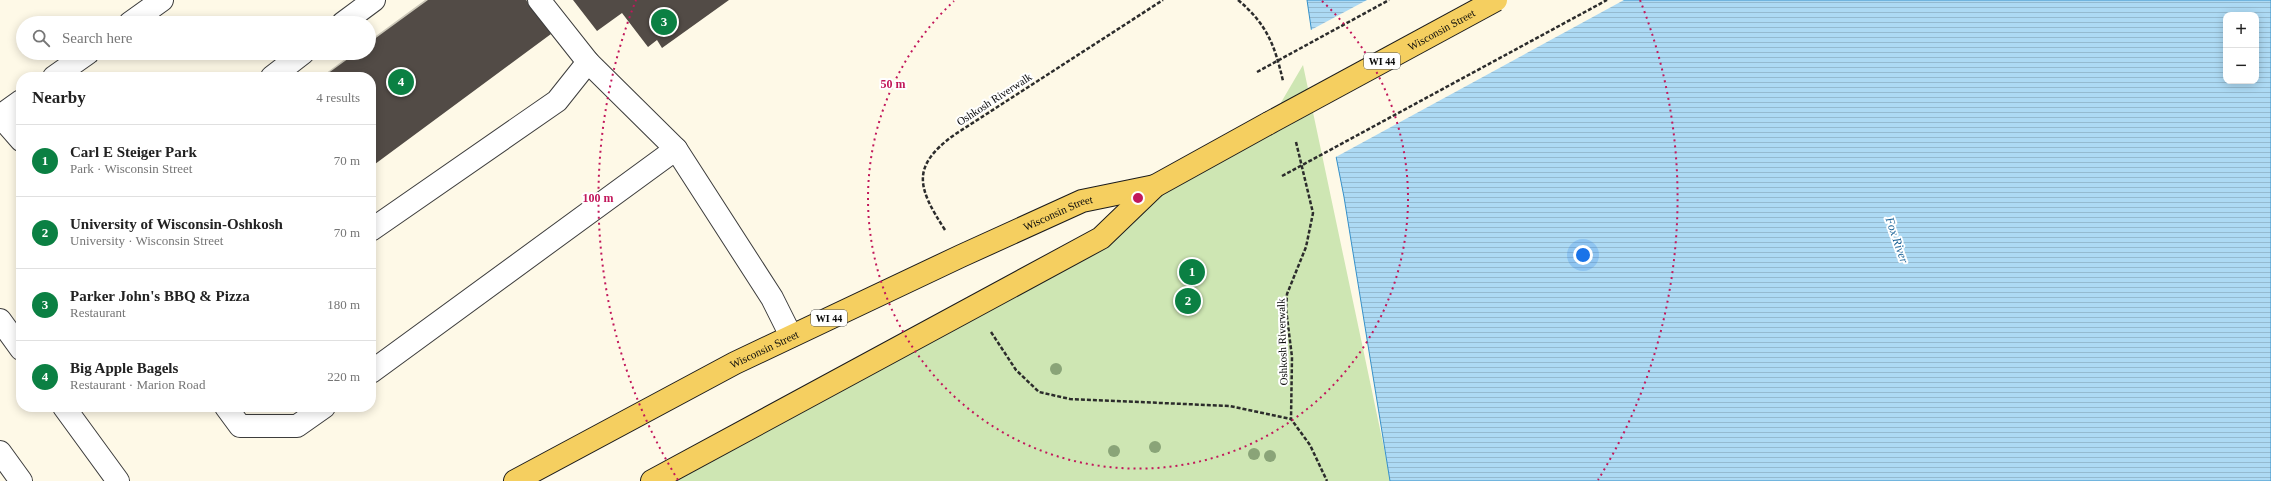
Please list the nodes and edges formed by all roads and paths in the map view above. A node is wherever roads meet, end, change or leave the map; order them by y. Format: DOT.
graph roads {
  1 [pos="162,0"];
  2 [pos="374,0"];
  3 [pos="539,0"];
  4 [pos="1163,0"];
  5 [pos="1238,0"];
  6 [pos="1389,0"];
  7 [pos="1496,0"];
  8 [pos="1607,0"];
  9 [pos="140,16"];
  10 [pos="352,16"];
  11 [pos="1275,48"];
  12 [pos="78,60"];
  13 [pos="295,60"];
  14 [pos="588,62"];
  15 [pos="61,72"];
  16 [pos="279,72"];
  17 [pos="1256,72"];
  18 [pos="16,105"];
  19 [pos="0,116"];
  20 [pos="16,134"];
  21 [pos="676,149"];
  22 [pos="1304,174"];
  23 [pos="1282,176"];
  24 [pos="1155,186"];
  25 [pos="376,227"];
  26 [pos="961,256"];
  27 [pos="975,305"];
  28 [pos="0,320"];
  29 [pos="791,336"];
  30 [pos="16,342"];
  31 [pos="376,368"];
  32 [pos="68,412"];
  33 [pos="230,412"];
  34 [pos="317,412"];
  35 [pos="1291,419"];
  36 [pos="0,452"];
  37 [pos="21,481"];
  38 [pos="118,481"];
  39 [pos="515,481"];
  40 [pos="652,481"];
  41 [pos="1327,481"];
  1 -- 9 [label="street"];
  2 -- 10 [label="street"];
  3 -- 14 [label="street"];
  4 -- 26 [label="path, Oshkosh Riverwalk"];
  5 -- 11 [label="path"];
  6 -- 17 [label="path, bridge"];
  7 -- 24 [label="main road, Wisconsin Street / WI 44, bridge"];
  8 -- 23 [label="path, bridge"];
  12 -- 15 [label="street"];
  13 -- 16 [label="street"];
  14 -- 21 [label="street"];
  14 -- 25 [label="street"];
  18 -- 19 [label="street"];
  19 -- 20 [label="street"];
  21 -- 29 [label="street"];
  21 -- 31 [label="street"];
  22 -- 35 [label="path, Oshkosh Riverwalk"];
  24 -- 26 [label="main road, Wisconsin Street / WI 44"];
  24 -- 27 [label="main road, Wisconsin Street / WI 44"];
  26 -- 29 [label="main road, Wisconsin Street / WI 44"];
  27 -- 35 [label="path"];
  27 -- 40 [label="main road, Wisconsin Street / WI 44"];
  28 -- 30 [label="street"];
  29 -- 39 [label="main road, Wisconsin Street / WI 44"];
  32 -- 38 [label="street"];
  33 -- 34 [label="street"];
  35 -- 41 [label="path"];
  36 -- 37 [label="street"];
}
